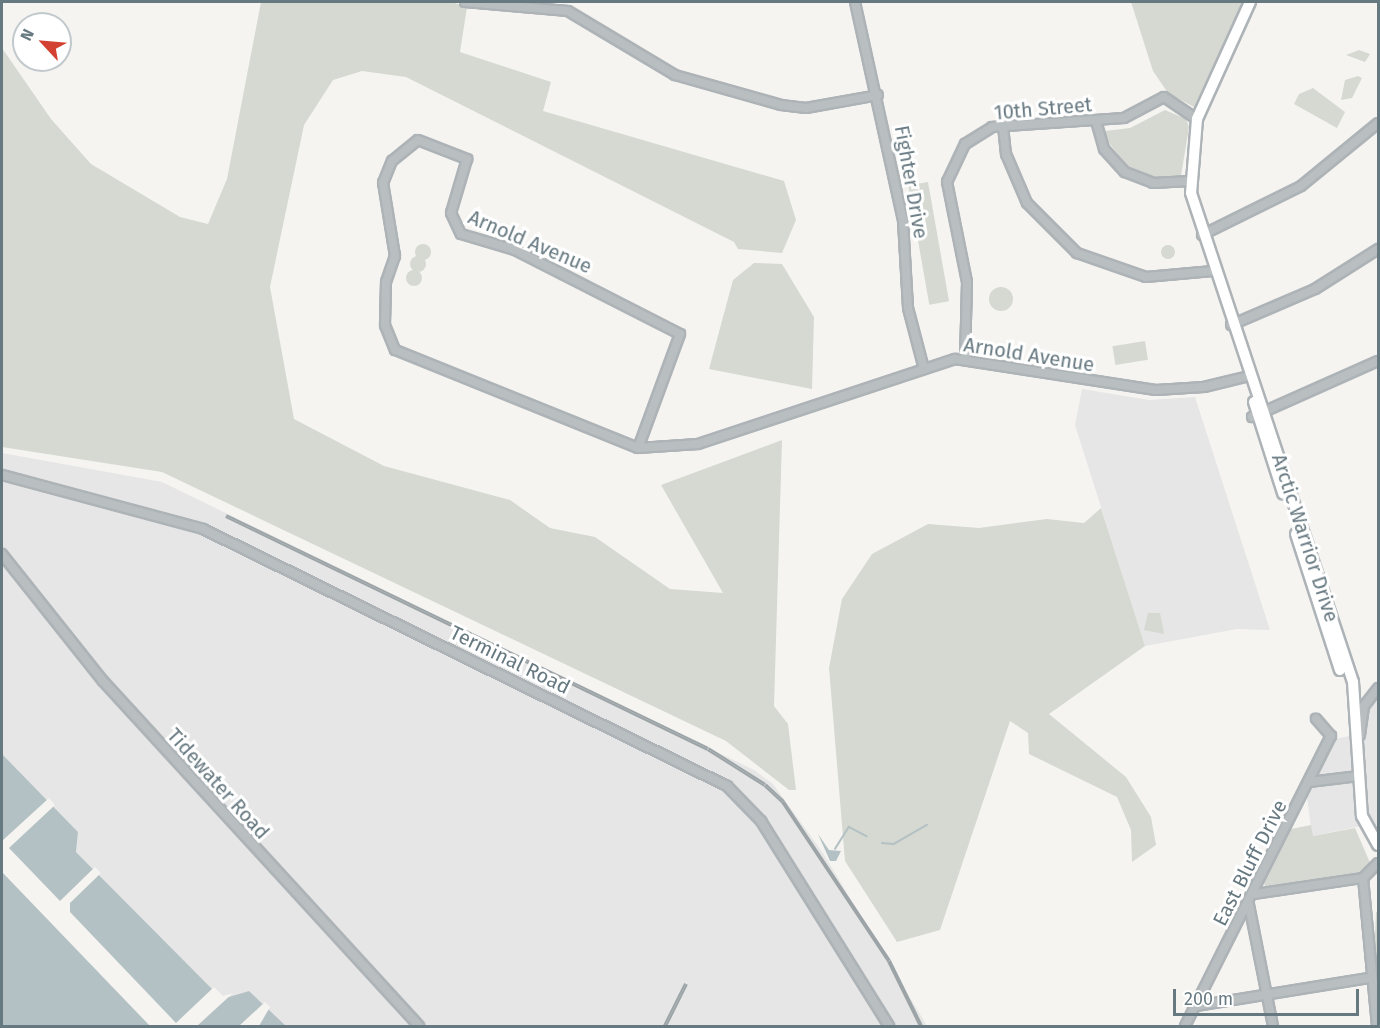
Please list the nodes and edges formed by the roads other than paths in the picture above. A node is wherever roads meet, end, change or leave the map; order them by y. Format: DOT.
graph roads {
  1 [pos="465,2"];
  2 [pos="855,2"];
  3 [pos="1250,2"];
  4 [pos="878,95"];
  5 [pos="1197,119"];
  6 [pos="1096,121"];
  7 [pos="1378,123"];
  8 [pos="1003,126"];
  9 [pos="1190,181"];
  10 [pos="1202,235"];
  11 [pos="1378,249"];
  12 [pos="1213,271"];
  13 [pos="1231,325"];
  14 [pos="965,359"];
  15 [pos="1378,361"];
  16 [pos="924,369"];
  17 [pos="1249,376"];
  18 [pos="1258,416"];
  19 [pos="638,448"];
  20 [pos="2,475"];
  21 [pos="2,554"];
  22 [pos="1378,688"];
  23 [pos="1316,719"];
  24 [pos="1358,754"];
  25 [pos="1359,776"];
  26 [pos="1309,782"];
  27 [pos="1378,845"];
  28 [pos="1378,863"];
  29 [pos="1363,878"];
  30 [pos="1254,894"];
  31 [pos="1249,905"];
  32 [pos="1369,978"];
  33 [pos="1268,997"];
  34 [pos="1196,1006"];
  35 [pos="419,1026"];
  36 [pos="889,1026"];
  37 [pos="1185,1026"];
  38 [pos="1273,1026"];
  39 [pos="1377,1026"];
  1 -- 4 [label="street"];
  2 -- 4 [label="street, Fighter Drive"];
  3 -- 5 [label="main road, Arctic Warrior Drive"];
  4 -- 16 [label="street, Fighter Drive"];
  5 -- 6 [label="street, 10th Street"];
  5 -- 9 [label="main road, Arctic Warrior Drive"];
  6 -- 8 [label="street, 10th Street"];
  6 -- 9 [label="street"];
  7 -- 10 [label="street"];
  8 -- 12 [label="street"];
  8 -- 14 [label="street, 10th Street"];
  9 -- 10 [label="main road, Arctic Warrior Drive"];
  10 -- 12 [label="main road, Arctic Warrior Drive"];
  11 -- 13 [label="street"];
  12 -- 13 [label="main road, Arctic Warrior Drive"];
  13 -- 17 [label="main road, Arctic Warrior Drive"];
  14 -- 16 [label="street, Arnold Avenue"];
  14 -- 17 [label="street, Arnold Avenue"];
  15 -- 18 [label="street"];
  16 -- 19 [label="street, Arnold Avenue"];
  17 -- 18 [label="main road, Arctic Warrior Drive"];
  18 -- 24 [label="main road, Arctic Warrior Drive"];
  19 -- 19 [label="street, Arnold Avenue"];
  20 -- 36 [label="street, Terminal Road"];
  21 -- 35 [label="street, Tidewater Road"];
  22 -- 24 [label="street"];
  23 -- 26 [label="street, East Bluff Drive"];
  24 -- 25 [label="main road, Arctic Warrior Drive"];
  25 -- 26 [label="street"];
  25 -- 27 [label="main road, Arctic Warrior Drive"];
  26 -- 30 [label="street, East Bluff Drive"];
  28 -- 29 [label="street"];
  29 -- 30 [label="street"];
  29 -- 32 [label="street"];
  30 -- 31 [label="street, East Bluff Drive"];
  31 -- 33 [label="street"];
  31 -- 34 [label="street, East Bluff Drive"];
  32 -- 33 [label="street"];
  32 -- 39 [label="street"];
  33 -- 34 [label="street"];
  33 -- 38 [label="street"];
  34 -- 37 [label="street, East Bluff Drive"];
}
